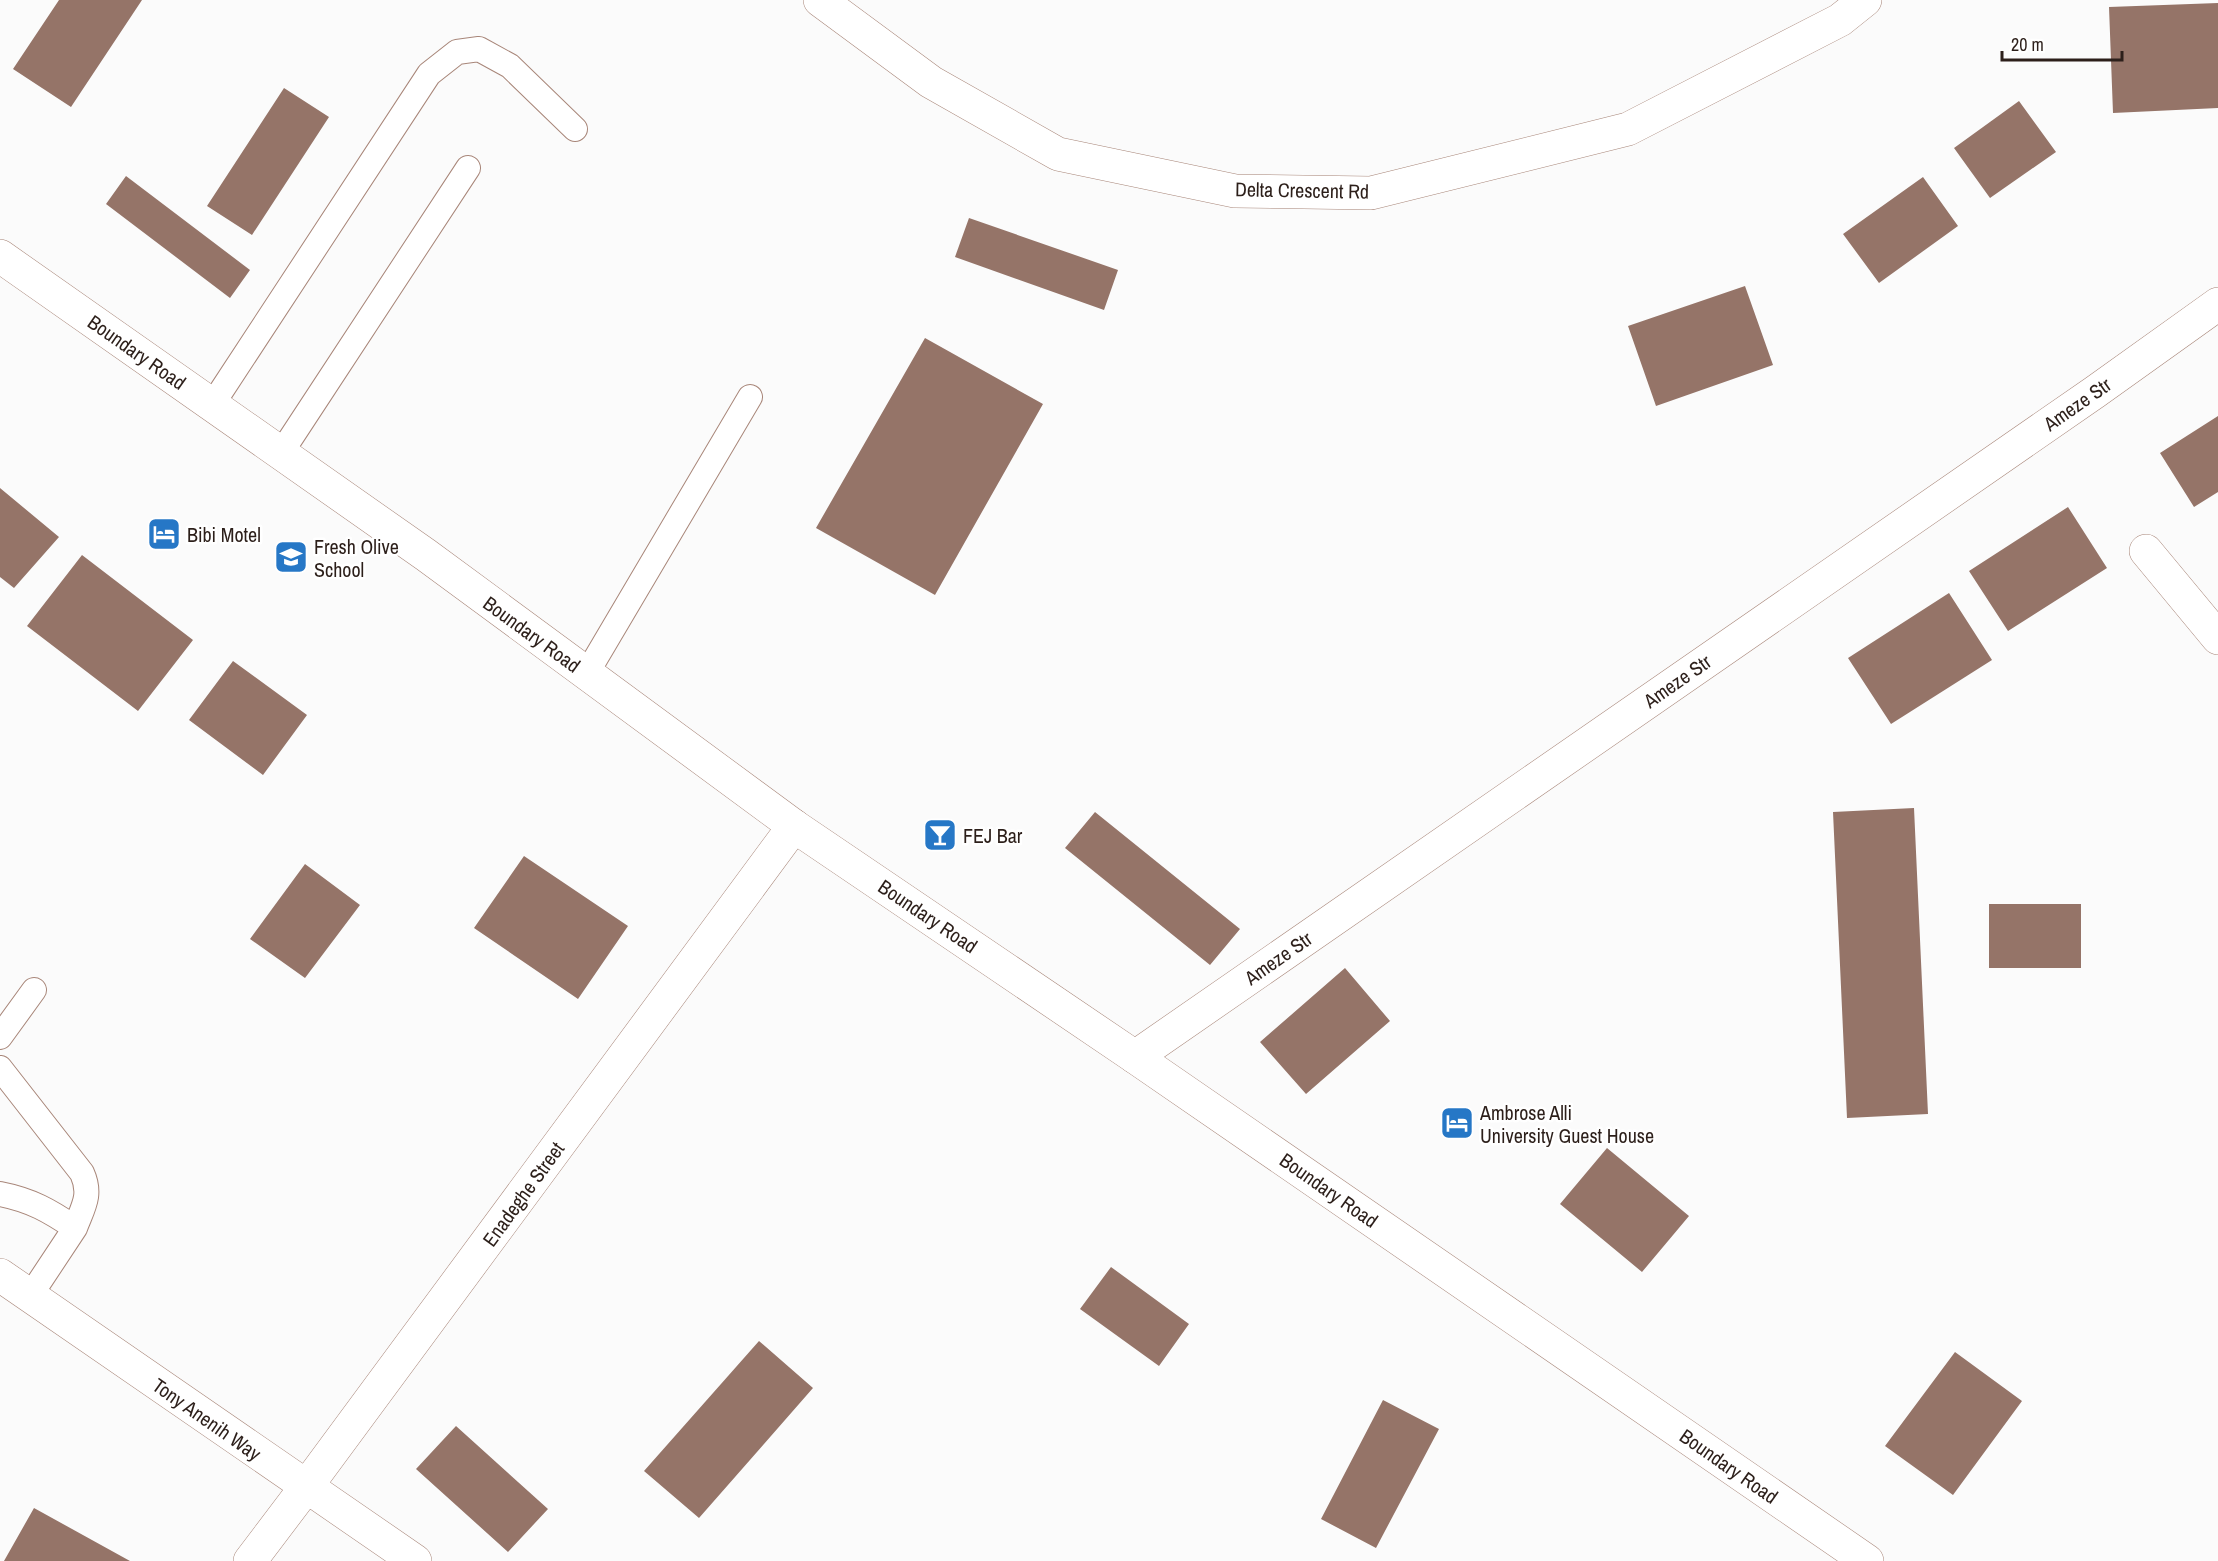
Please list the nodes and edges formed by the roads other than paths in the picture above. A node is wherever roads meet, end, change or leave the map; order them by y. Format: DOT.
graph roads {
  1 [pos="820,0"];
  2 [pos="1865,0"];
  3 [pos="575,129"];
  4 [pos="468,168"];
  5 [pos="0,256"];
  6 [pos="2218,304"];
  7 [pos="750,397"];
  8 [pos="212,405"];
  9 [pos="281,453"];
  10 [pos="2146,551"];
  11 [pos="2218,638"];
  12 [pos="587,674"];
  13 [pos="794,826"];
  14 [pos="34,990"];
  15 [pos="0,1037"];
  16 [pos="1135,1056"];
  17 [pos="0,1068"];
  18 [pos="0,1194"];
  19 [pos="75,1228"];
  20 [pos="0,1275"];
  21 [pos="30,1296"];
  22 [pos="306,1487"];
  23 [pos="250,1561"];
  24 [pos="415,1561"];
  25 [pos="1867,1561"];
  1 -- 2 [label="street, Delta Crescent Rd"];
  3 -- 8 [label="lane"];
  4 -- 9 [label="lane"];
  5 -- 8 [label="street, Boundary Road"];
  6 -- 16 [label="street, Ameze Str"];
  7 -- 12 [label="lane"];
  8 -- 9 [label="street, Boundary Road"];
  9 -- 12 [label="street, Boundary Road"];
  10 -- 11 [label="street"];
  12 -- 13 [label="street, Boundary Road"];
  13 -- 16 [label="street, Boundary Road"];
  13 -- 22 [label="street, Enadeghe Street"];
  14 -- 15 [label="lane"];
  16 -- 25 [label="street, Boundary Road"];
  17 -- 19 [label="lane"];
  18 -- 19 [label="lane"];
  19 -- 21 [label="lane"];
  20 -- 21 [label="street, Tony Anenih Way"];
  21 -- 22 [label="street, Tony Anenih Way"];
  22 -- 23 [label="street, Enadeghe Street"];
  22 -- 24 [label="street, Tony Anenih Way"];
}
